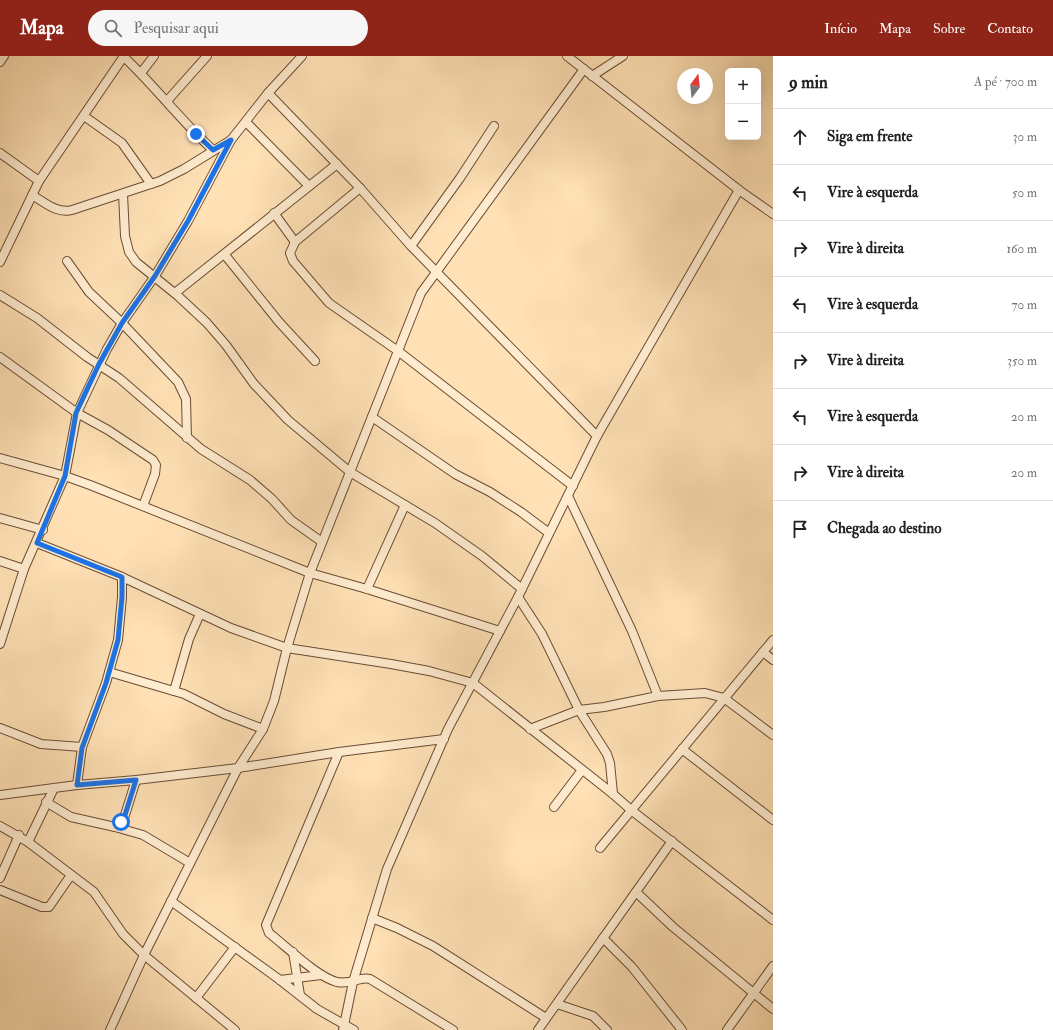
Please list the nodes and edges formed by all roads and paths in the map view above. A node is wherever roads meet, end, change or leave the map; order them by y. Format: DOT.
graph roads {
  1 [pos="4,56"];
  2 [pos="124,56"];
  3 [pos="154,56"];
  4 [pos="207,56"];
  5 [pos="302,56"];
  6 [pos="567,56"];
  7 [pos="624,56"];
  8 [pos="0,62"];
  9 [pos="584,69"];
  10 [pos="141,73"];
  11 [pos="592,76"];
  12 [pos="268,93"];
  13 [pos="167,101"];
  14 [pos="84,116"];
  15 [pos="246,122"];
  16 [pos="494,126"];
  17 [pos="231,140"];
  18 [pos="213,150"];
  19 [pos="0,153"];
  20 [pos="337,164"];
  21 [pos="39,181"];
  22 [pos="151,184"];
  23 [pos="309,186"];
  24 [pos="360,188"];
  25 [pos="739,190"];
  26 [pos="32,194"];
  27 [pos="123,194"];
  28 [pos="274,213"];
  29 [pos="773,214"];
  30 [pos="295,242"];
  31 [pos="410,246"];
  32 [pos="225,255"];
  33 [pos="67,261"];
  34 [pos="0,262"];
  35 [pos="436,271"];
  36 [pos="155,276"];
  37 [pos="175,293"];
  38 [pos="0,295"];
  39 [pos="122,323"];
  40 [pos="398,351"];
  41 [pos="0,357"];
  42 [pos="315,361"];
  43 [pos="99,364"];
  44 [pos="76,413"];
  45 [pos="372,417"];
  46 [pos="597,436"];
  47 [pos="187,438"];
  48 [pos="0,458"];
  49 [pos="350,472"];
  50 [pos="65,476"];
  51 [pos="574,486"];
  52 [pos="568,496"];
  53 [pos="404,505"];
  54 [pos="143,506"];
  55 [pos="0,518"];
  56 [pos="43,530"];
  57 [pos="549,534"];
  58 [pos="322,542"];
  59 [pos="37,543"];
  60 [pos="0,561"];
  61 [pos="24,569"];
  62 [pos="310,573"];
  63 [pos="122,577"];
  64 [pos="367,589"];
  65 [pos="522,589"];
  66 [pos="518,597"];
  67 [pos="200,614"];
  68 [pos="4,623"];
  69 [pos="500,631"];
  70 [pos="773,640"];
  71 [pos="0,644"];
  72 [pos="287,648"];
  73 [pos="764,652"];
  74 [pos="773,660"];
  75 [pos="109,672"];
  76 [pos="473,683"];
  77 [pos="174,691"];
  78 [pos="658,696"];
  79 [pos="724,698"];
  80 [pos="579,710"];
  81 [pos="0,728"];
  82 [pos="263,729"];
  83 [pos="530,729"];
  84 [pos="773,735"];
  85 [pos="444,739"];
  86 [pos="82,748"];
  87 [pos="682,749"];
  88 [pos="339,752"];
  89 [pos="238,768"];
  90 [pos="582,770"];
  91 [pos="136,780"];
  92 [pos="77,785"];
  93 [pos="54,788"];
  94 [pos="613,794"];
  95 [pos="0,795"];
  96 [pos="46,802"];
  97 [pos="554,807"];
  98 [pos="631,810"];
  99 [pos="773,820"];
  100 [pos="0,826"];
  101 [pos="115,827"];
  102 [pos="19,836"];
  103 [pos="672,841"];
  104 [pos="28,842"];
  105 [pos="600,848"];
  106 [pos="190,863"];
  107 [pos="72,875"];
  108 [pos="0,878"];
  109 [pos="0,890"];
  110 [pos="636,892"];
  111 [pos="171,901"];
  112 [pos="372,918"];
  113 [pos="773,920"];
  114 [pos="603,938"];
  115 [pos="235,947"];
  116 [pos="293,952"];
  117 [pos="144,955"];
  118 [pos="773,966"];
  119 [pos="321,975"];
  120 [pos="297,979"];
  121 [pos="280,980"];
  122 [pos="353,982"];
  123 [pos="754,993"];
  124 [pos="300,996"];
  125 [pos="196,998"];
  126 [pos="556,1004"];
  127 [pos="773,1009"];
  128 [pos="546,1018"];
  129 [pos="343,1028"];
  130 [pos="112,1029"];
  131 [pos="235,1030"];
  132 [pos="354,1030"];
  133 [pos="453,1030"];
  134 [pos="538,1030"];
  135 [pos="607,1030"];
  136 [pos="682,1030"];
  137 [pos="727,1030"];
  1 -- 8 [label="street"];
  2 -- 10 [label="street"];
  2 -- 14 [label="street"];
  3 -- 10 [label="street"];
  4 -- 13 [label="street"];
  5 -- 12 [label="street"];
  6 -- 9 [label="street"];
  7 -- 11 [label="street"];
  9 -- 11 [label="street"];
  9 -- 35 [label="street"];
  10 -- 13 [label="street"];
  11 -- 25 [label="street"];
  12 -- 15 [label="street"];
  12 -- 20 [label="street"];
  13 -- 18 [label="street"];
  14 -- 21 [label="street"];
  14 -- 22 [label="street"];
  15 -- 17 [label="street"];
  15 -- 23 [label="street"];
  16 -- 31 [label="street"];
  17 -- 18 [label="street"];
  17 -- 36 [label="street"];
  18 -- 22 [label="street"];
  19 -- 21 [label="street"];
  20 -- 23 [label="street"];
  20 -- 24 [label="street"];
  21 -- 26 [label="street"];
  22 -- 27 [label="street"];
  23 -- 28 [label="street"];
  24 -- 30 [label="street"];
  24 -- 31 [label="street"];
  25 -- 29 [label="street"];
  25 -- 46 [label="street"];
  26 -- 27 [label="street"];
  26 -- 34 [label="street"];
  27 -- 36 [label="street"];
  28 -- 30 [label="street"];
  28 -- 32 [label="street"];
  30 -- 40 [label="street"];
  31 -- 35 [label="street"];
  32 -- 37 [label="street"];
  32 -- 42 [label="street"];
  33 -- 39 [label="street"];
  35 -- 40 [label="street"];
  35 -- 46 [label="street"];
  36 -- 37 [label="street"];
  36 -- 39 [label="street"];
  37 -- 49 [label="street"];
  38 -- 43 [label="street"];
  39 -- 43 [label="street"];
  39 -- 47 [label="street"];
  40 -- 45 [label="street"];
  40 -- 51 [label="street"];
  41 -- 44 [label="street"];
  43 -- 44 [label="street"];
  43 -- 47 [label="street"];
  44 -- 50 [label="street"];
  44 -- 54 [label="street"];
  45 -- 49 [label="street"];
  45 -- 57 [label="street"];
  46 -- 51 [label="street"];
  47 -- 58 [label="street"];
  48 -- 50 [label="street"];
  49 -- 53 [label="street"];
  49 -- 58 [label="street"];
  50 -- 54 [label="street"];
  50 -- 56 [label="street"];
  51 -- 52 [label="street"];
  52 -- 57 [label="street"];
  52 -- 78 [label="street"];
  53 -- 64 [label="street"];
  53 -- 65 [label="street"];
  54 -- 62 [label="street"];
  55 -- 56 [label="street"];
  56 -- 59 [label="street"];
  57 -- 65 [label="street"];
  58 -- 62 [label="street"];
  59 -- 61 [label="street"];
  59 -- 63 [label="street"];
  60 -- 61 [label="street"];
  61 -- 68 [label="street"];
  62 -- 64 [label="street"];
  62 -- 72 [label="street"];
  63 -- 67 [label="street"];
  63 -- 75 [label="street"];
  64 -- 69 [label="street"];
  65 -- 66 [label="street"];
  66 -- 69 [label="street"];
  66 -- 80 [label="street"];
  67 -- 72 [label="street"];
  67 -- 77 [label="street"];
  68 -- 71 [label="street"];
  69 -- 76 [label="street"];
  70 -- 73 [label="street"];
  72 -- 76 [label="street"];
  72 -- 82 [label="street"];
  73 -- 74 [label="street"];
  73 -- 79 [label="street"];
  75 -- 77 [label="street"];
  75 -- 86 [label="street"];
  76 -- 83 [label="street"];
  76 -- 85 [label="street"];
  77 -- 82 [label="street"];
  78 -- 79 [label="street"];
  78 -- 80 [label="street"];
  79 -- 84 [label="street"];
  79 -- 87 [label="street"];
  80 -- 83 [label="street"];
  80 -- 94 [label="street"];
  81 -- 86 [label="street"];
  82 -- 89 [label="street"];
  83 -- 90 [label="street"];
  85 -- 88 [label="street"];
  85 -- 112 [label="street"];
  86 -- 92 [label="street"];
  87 -- 98 [label="street"];
  87 -- 99 [label="street"];
  88 -- 89 [label="street"];
  88 -- 116 [label="street"];
  89 -- 91 [label="street"];
  89 -- 106 [label="street"];
  90 -- 94 [label="street"];
  90 -- 97 [label="street"];
  91 -- 92 [label="street"];
  91 -- 101 [label="street"];
  92 -- 93 [label="street"];
  93 -- 95 [label="street"];
  93 -- 96 [label="street"];
  94 -- 98 [label="street"];
  96 -- 101 [label="street"];
  96 -- 104 [label="street"];
  98 -- 103 [label="street"];
  98 -- 105 [label="street"];
  100 -- 102 [label="street"];
  101 -- 106 [label="street"];
  102 -- 104 [label="street"];
  102 -- 108 [label="street"];
  103 -- 110 [label="street"];
  103 -- 113 [label="street"];
  104 -- 107 [label="street"];
  106 -- 111 [label="street"];
  107 -- 109 [label="street"];
  107 -- 117 [label="street"];
  110 -- 114 [label="street"];
  110 -- 123 [label="street"];
  111 -- 115 [label="street"];
  111 -- 117 [label="street"];
  112 -- 122 [label="street"];
  112 -- 128 [label="street"];
  114 -- 126 [label="street"];
  114 -- 136 [label="street"];
  115 -- 121 [label="street"];
  115 -- 125 [label="street"];
  116 -- 119 [label="street"];
  116 -- 120 [label="street"];
  117 -- 125 [label="street"];
  117 -- 130 [label="street"];
  118 -- 123 [label="street"];
  119 -- 120 [label="street"];
  119 -- 122 [label="street"];
  120 -- 121 [label="street"];
  120 -- 124 [label="street"];
  121 -- 124 [label="street"];
  122 -- 129 [label="street"];
  122 -- 133 [label="street"];
  123 -- 127 [label="street"];
  123 -- 137 [label="street"];
  124 -- 129 [label="street"];
  125 -- 131 [label="street"];
  126 -- 128 [label="street"];
  126 -- 135 [label="street"];
  128 -- 134 [label="street"];
  129 -- 132 [label="street"];
}
